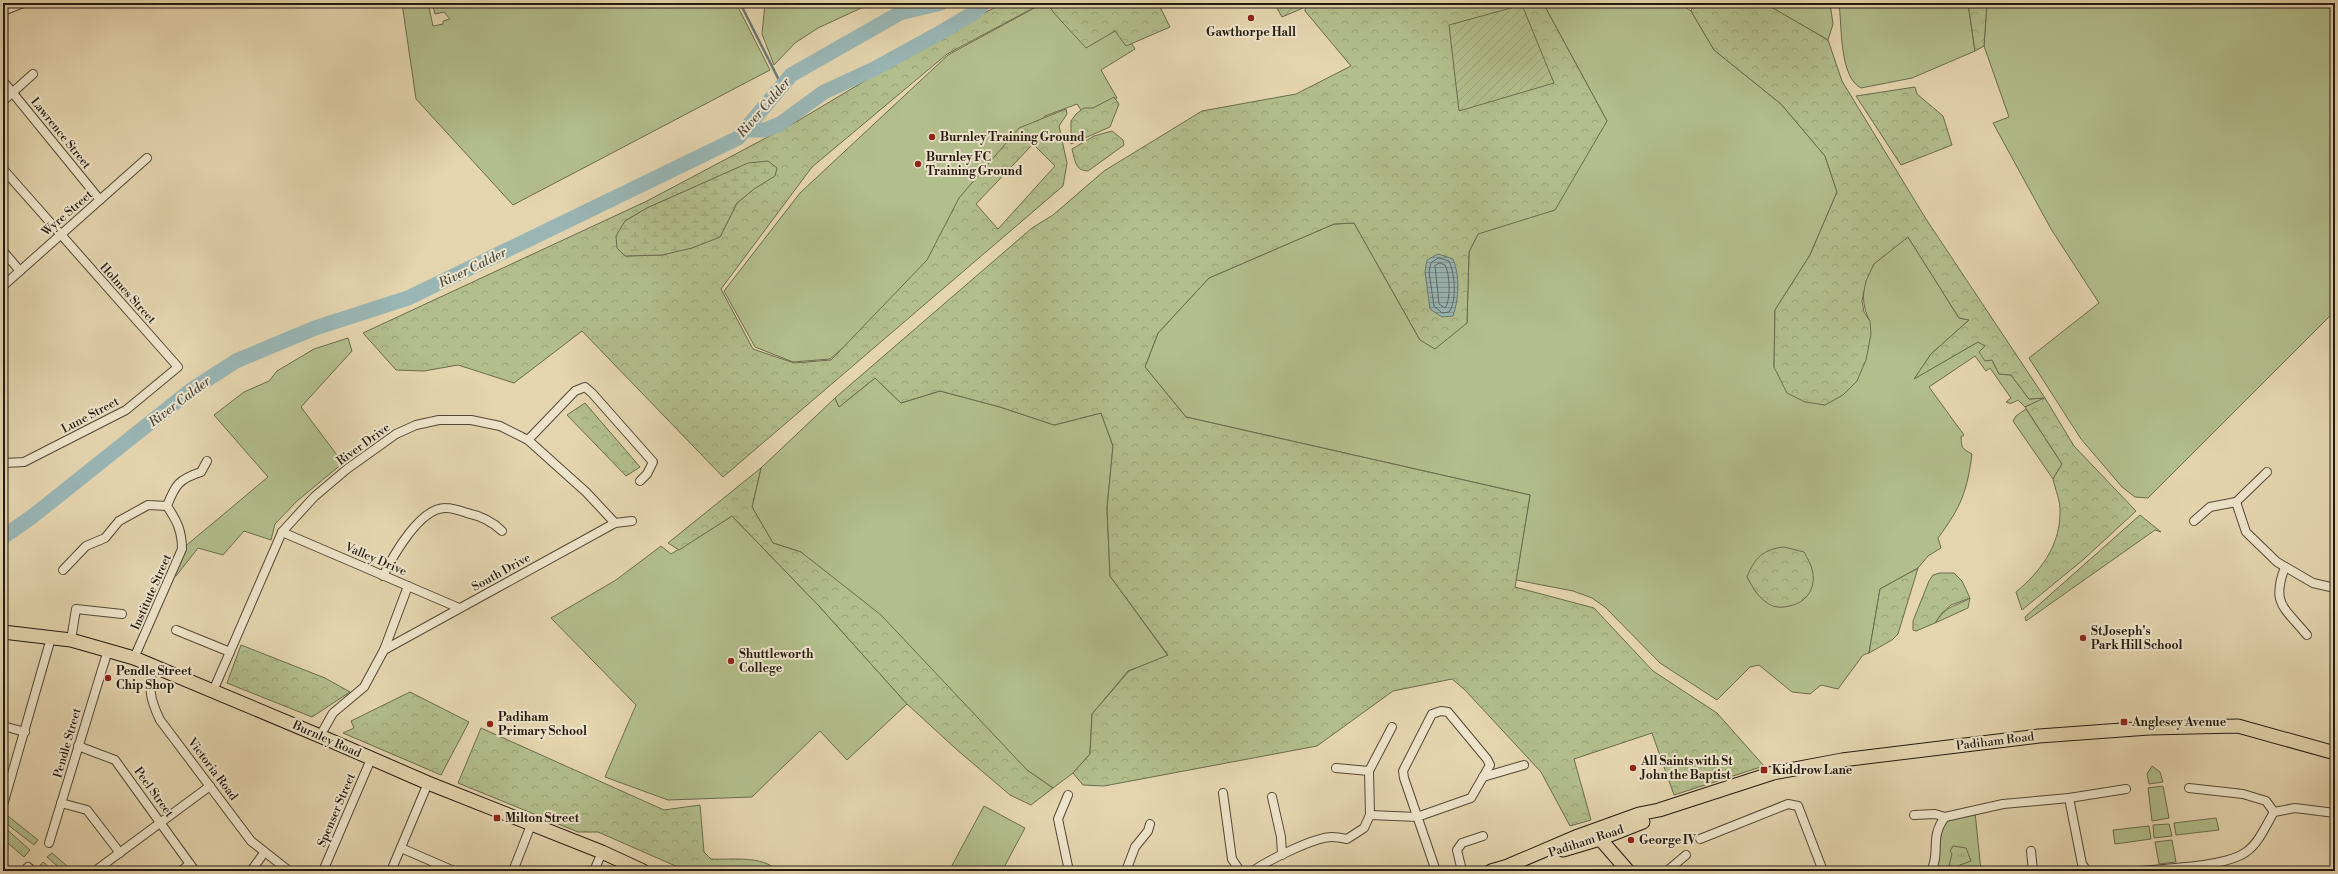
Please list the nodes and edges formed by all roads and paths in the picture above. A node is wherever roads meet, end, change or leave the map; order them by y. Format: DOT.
graph roads {
  1 [pos="23,3"];
  2 [pos="3,11"];
  3 [pos="33,74"];
  4 [pos="3,81"];
  5 [pos="13,93"];
  6 [pos="3,101"];
  7 [pos="148,158"];
  8 [pos="3,169"];
  9 [pos="100,200"];
  10 [pos="59,235"];
  11 [pos="3,251"];
  12 [pos="20,271"];
  13 [pos="3,286"];
  14 [pos="178,367"];
  15 [pos="528,440"];
  16 [pos="207,461"];
  17 [pos="3,463"];
  18 [pos="2267,472"];
  19 [pos="640,481"];
  20 [pos="2236,502"];
  21 [pos="167,506"];
  22 [pos="632,521"];
  23 [pos="2194,521"];
  24 [pos="615,524"];
  25 [pos="502,531"];
  26 [pos="282,532"];
  27 [pos="2285,567"];
  28 [pos="63,570"];
  29 [pos="383,576"];
  30 [pos="408,586"];
  31 [pos="2335,588"];
  32 [pos="459,608"];
  33 [pos="122,614"];
  34 [pos="176,630"];
  35 [pos="3,632"];
  36 [pos="2306,635"];
  37 [pos="51,638"];
  38 [pos="71,640"];
  39 [pos="108,650"];
  40 [pos="384,650"];
  41 [pos="230,652"];
  42 [pos="134,658"];
  43 [pos="153,665"];
  44 [pos="213,691"];
  45 [pos="3,726"];
  46 [pos="1392,727"];
  47 [pos="25,732"];
  48 [pos="320,736"];
  49 [pos="78,746"];
  50 [pos="2335,753"];
  51 [pos="371,759"];
  52 [pos="1524,765"];
  53 [pos="1336,768"];
  54 [pos="1370,771"];
  55 [pos="1483,777"];
  56 [pos="428,783"];
  57 [pos="210,786"];
  58 [pos="2189,788"];
  59 [pos="2126,789"];
  60 [pos="1223,793"];
  61 [pos="1068,795"];
  62 [pos="1272,797"];
  63 [pos="2069,798"];
  64 [pos="61,803"];
  65 [pos="3,805"];
  66 [pos="2274,812"];
  67 [pos="2335,813"];
  68 [pos="1370,815"];
  69 [pos="1914,815"];
  70 [pos="1417,817"];
  71 [pos="1945,818"];
  72 [pos="161,822"];
  73 [pos="1150,824"];
  74 [pos="531,825"];
  75 [pos="1596,834"];
  76 [pos="1483,836"];
  77 [pos="1700,839"];
  78 [pos="49,843"];
  79 [pos="401,848"];
  80 [pos="2030,851"];
  81 [pos="120,852"];
  82 [pos="602,852"];
  83 [pos="264,853"];
  84 [pos="1282,854"];
  85 [pos="1686,855"];
  86 [pos="190,864"];
  87 [pos="2171,870"];
  88 [pos="95,871"];
  89 [pos="181,871"];
  90 [pos="196,871"];
  91 [pos="251,871"];
  92 [pos="288,871"];
  93 [pos="323,871"];
  94 [pos="391,871"];
  95 [pos="454,871"];
  96 [pos="513,871"];
  97 [pos="594,871"];
  98 [pos="643,871"];
  99 [pos="1069,871"];
  100 [pos="1126,871"];
  101 [pos="1240,871"];
  102 [pos="1253,871"];
  103 [pos="1436,871"];
  104 [pos="1462,871"];
  105 [pos="1491,871"];
  106 [pos="1628,871"];
  107 [pos="1666,871"];
  108 [pos="1822,871"];
  109 [pos="1931,871"];
  110 [pos="2033,871"];
  111 [pos="2087,871"];
  112 [pos="2140,871"];
  1 -- 2 [label="street"];
  3 -- 5 [label="street"];
  4 -- 5 [label="street, Lawrence Street"];
  5 -- 6 [label="street"];
  5 -- 9 [label="street, Lawrence Street"];
  7 -- 9 [label="street, Wyre Street"];
  8 -- 10 [label="street, Holmes Street"];
  9 -- 10 [label="street, Wyre Street"];
  10 -- 12 [label="street, Wyre Street"];
  10 -- 14 [label="street, Holmes Street"];
  11 -- 12 [label="street"];
  12 -- 13 [label="street, Wyre Street"];
  14 -- 17 [label="street, Lune Street"];
  15 -- 19 [label="street"];
  15 -- 24 [label="street, River Drive"];
  15 -- 26 [label="street, River Drive"];
  16 -- 21 [label="street"];
  18 -- 20 [label="street"];
  20 -- 23 [label="street"];
  20 -- 27 [label="street"];
  21 -- 28 [label="street"];
  21 -- 42 [label="street, Institute Street"];
  22 -- 24 [label="street, South Drive"];
  24 -- 32 [label="street, South Drive"];
  25 -- 29 [label="street"];
  26 -- 29 [label="street, Valley Drive"];
  26 -- 41 [label="street, River Drive"];
  27 -- 31 [label="street"];
  27 -- 36 [label="street"];
  29 -- 30 [label="street, Valley Drive"];
  30 -- 32 [label="street, Valley Drive"];
  30 -- 40 [label="street"];
  32 -- 40 [label="street, South Drive"];
  33 -- 38 [label="street"];
  34 -- 41 [label="street"];
  35 -- 37 [label="main road, Burnley Road"];
  37 -- 38 [label="main road, Burnley Road"];
  37 -- 47 [label="street"];
  38 -- 39 [label="main road, Burnley Road"];
  39 -- 42 [label="main road, Burnley Road"];
  39 -- 49 [label="street, Pendle Street"];
  40 -- 48 [label="street"];
  41 -- 44 [label="street, River Drive"];
  42 -- 43 [label="main road, Burnley Road"];
  43 -- 44 [label="main road, Burnley Road"];
  43 -- 57 [label="street, Victoria Road"];
  44 -- 48 [label="main road, Burnley Road"];
  45 -- 47 [label="street"];
  46 -- 54 [label="street"];
  47 -- 65 [label="street"];
  48 -- 51 [label="main road, Burnley Road"];
  49 -- 64 [label="street, Pendle Street"];
  49 -- 72 [label="street, Peel Street"];
  50 -- 75 [label="main road, Padiham Road"];
  51 -- 56 [label="main road, Burnley Road"];
  51 -- 93 [label="street, Spenser Street"];
  52 -- 55 [label="street"];
  53 -- 54 [label="street"];
  54 -- 68 [label="street"];
  55 -- 70 [label="street"];
  55 -- 70 [label="street"];
  56 -- 74 [label="main road, Burnley Road"];
  56 -- 79 [label="street"];
  57 -- 72 [label="street"];
  57 -- 83 [label="street, Victoria Road"];
  58 -- 66 [label="street"];
  59 -- 63 [label="street"];
  60 -- 101 [label="street"];
  61 -- 99 [label="street"];
  62 -- 84 [label="street"];
  63 -- 71 [label="street"];
  63 -- 111 [label="street"];
  64 -- 78 [label="street, Pendle Street"];
  64 -- 81 [label="street"];
  66 -- 67 [label="street"];
  66 -- 87 [label="street"];
  68 -- 70 [label="street"];
  68 -- 84 [label="street"];
  69 -- 71 [label="street"];
  70 -- 103 [label="street"];
  71 -- 109 [label="street"];
  72 -- 81 [label="street"];
  72 -- 86 [label="street, Peel Street"];
  73 -- 100 [label="street"];
  74 -- 82 [label="main road, Burnley Road"];
  74 -- 96 [label="street"];
  75 -- 105 [label="main road, Padiham Road"];
  75 -- 106 [label="main road"];
  76 -- 104 [label="street"];
  77 -- 108 [label="street"];
  79 -- 94 [label="street"];
  79 -- 95 [label="street"];
  80 -- 110 [label="street"];
  81 -- 88 [label="street"];
  82 -- 97 [label="street"];
  82 -- 98 [label="main road, Burnley Road"];
  83 -- 91 [label="street"];
  83 -- 92 [label="street, Victoria Road"];
  84 -- 102 [label="street"];
  85 -- 107 [label="street"];
  86 -- 89 [label="street"];
  86 -- 90 [label="street, Peel Street"];
  87 -- 112 [label="street"];
}
